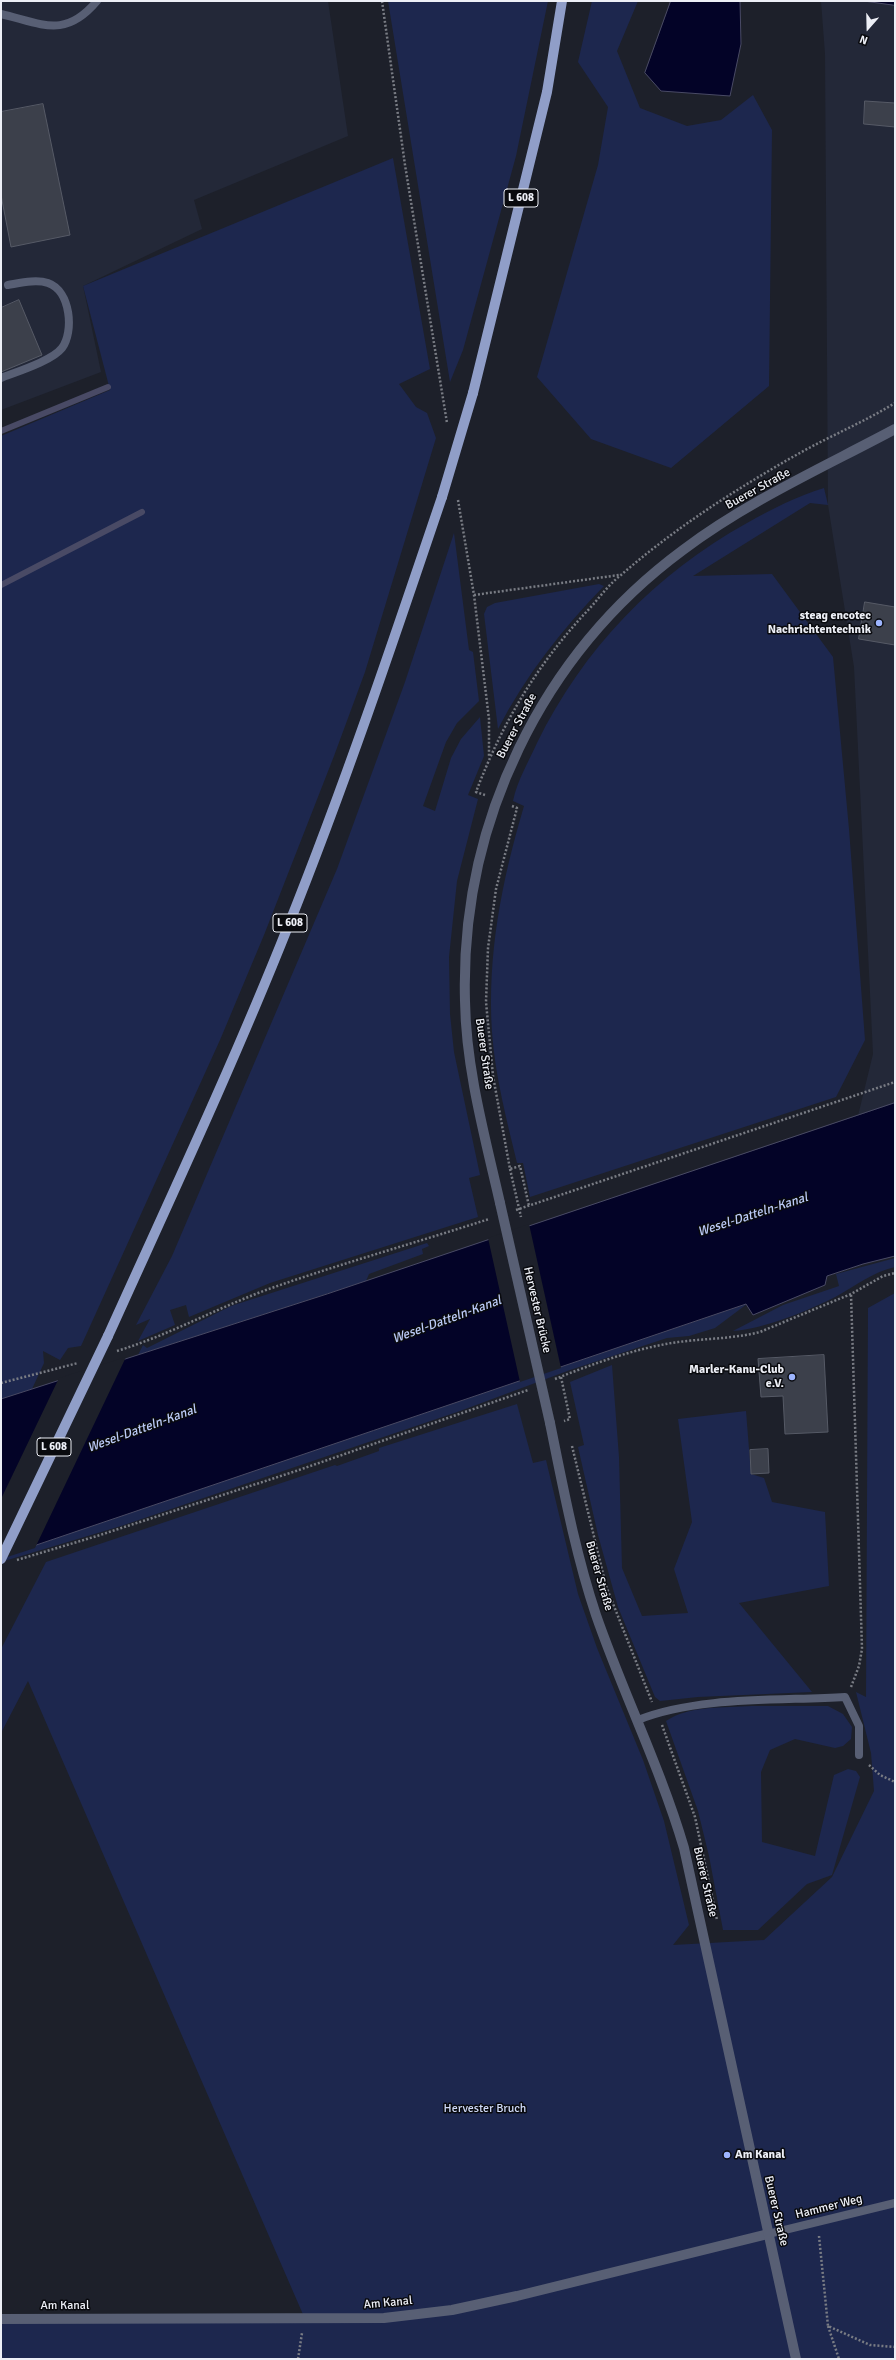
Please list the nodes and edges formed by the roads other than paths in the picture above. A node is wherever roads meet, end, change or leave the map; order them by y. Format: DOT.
graph roads {
  1 [pos="97,1"];
  2 [pos="562,1"];
  3 [pos="1,14"];
  4 [pos="8,285"];
  5 [pos="1,378"];
  6 [pos="895,428"];
  7 [pos="500,1203"];
  8 [pos="550,1423"];
  9 [pos="1,1559"];
  10 [pos="638,1720"];
  11 [pos="859,1755"];
  12 [pos="895,2203"];
  13 [pos="768,2234"];
  14 [pos="1,2319"];
  15 [pos="796,2359"];
  1 -- 3 [label="lane"];
  2 -- 9 [label="main road, L 608, bridge"];
  4 -- 5 [label="lane"];
  6 -- 7 [label="street, Buerer Straße"];
  7 -- 8 [label="street, Hervester Brücke, bridge"];
  8 -- 10 [label="street, Buerer Straße"];
  10 -- 11 [label="lane"];
  10 -- 13 [label="street, Buerer Straße"];
  12 -- 13 [label="lane, Hammer Weg"];
  13 -- 14 [label="street, Am Kanal"];
  13 -- 15 [label="street, Buerer Straße"];
}
